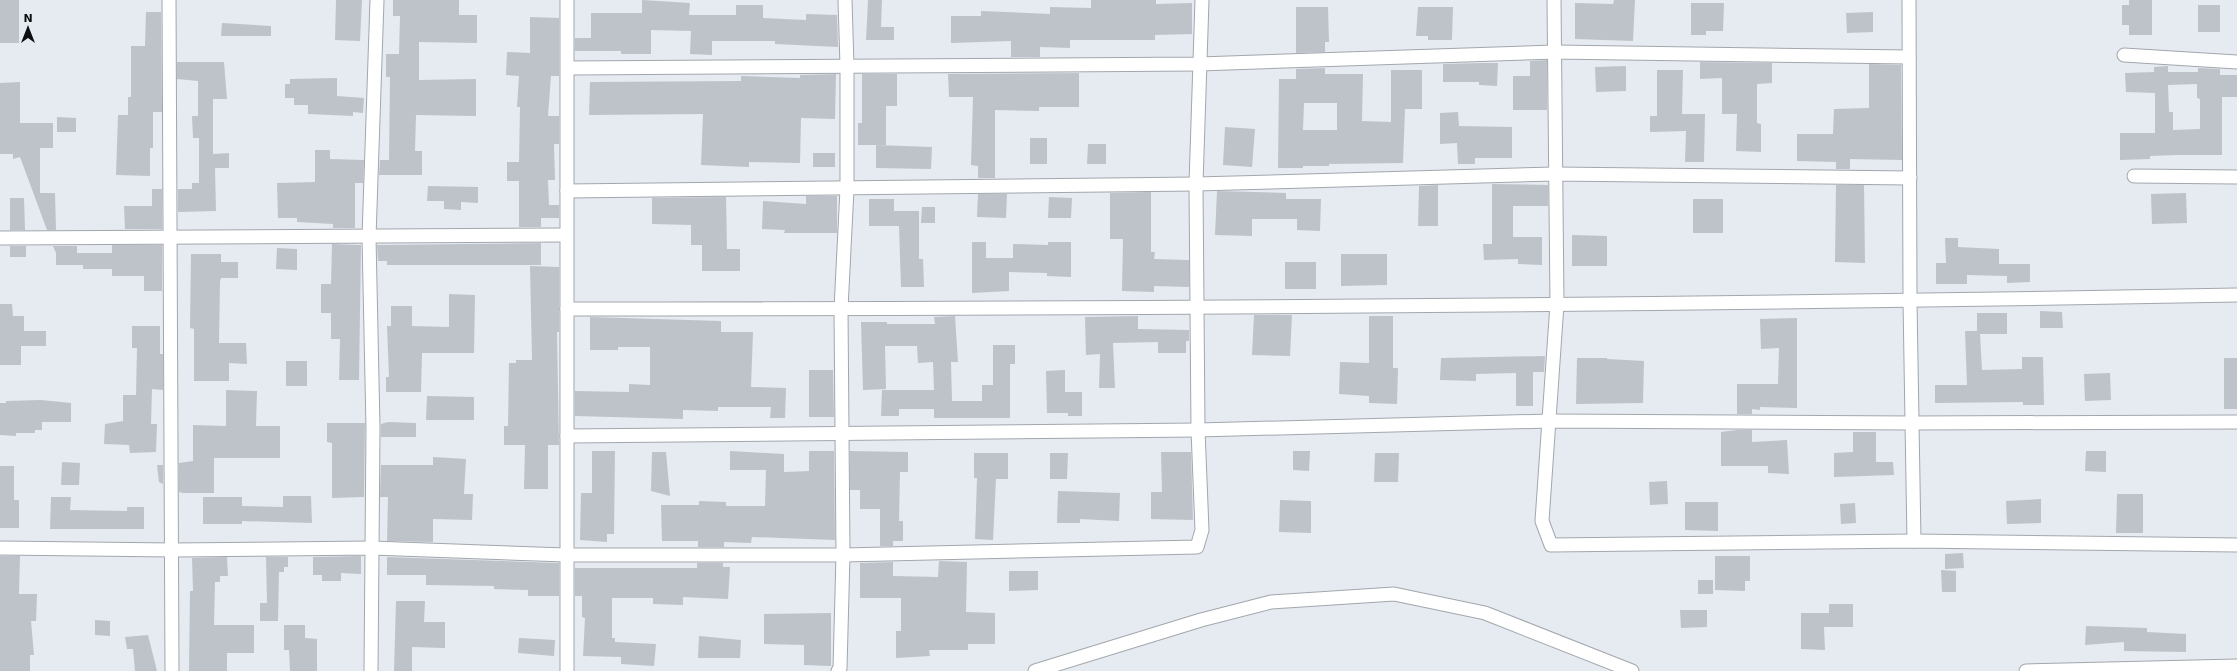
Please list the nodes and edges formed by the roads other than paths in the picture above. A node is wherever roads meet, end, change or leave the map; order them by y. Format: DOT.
graph roads {
  1 [pos="169,0"];
  2 [pos="377,0"];
  3 [pos="567,0"];
  4 [pos="844,0"];
  5 [pos="1202,0"];
  6 [pos="1554,0"];
  7 [pos="1909,0"];
  8 [pos="1555,52"];
  9 [pos="2124,56"];
  10 [pos="1909,57"];
  11 [pos="2237,62"];
  12 [pos="1199,64"];
  13 [pos="847,66"];
  14 [pos="568,68"];
  15 [pos="1554,174"];
  16 [pos="2134,176"];
  17 [pos="2237,177"];
  18 [pos="1910,178"];
  19 [pos="1196,184"];
  20 [pos="847,189"];
  21 [pos="567,191"];
  22 [pos="565,235"];
  23 [pos="171,236"];
  24 [pos="369,237"];
  25 [pos="0,238"];
  26 [pos="2237,295"];
  27 [pos="1910,301"];
  28 [pos="1557,304"];
  29 [pos="1196,306"];
  30 [pos="567,309"];
  31 [pos="841,309"];
  32 [pos="1550,421"];
  33 [pos="2237,422"];
  34 [pos="1912,423"];
  35 [pos="1198,430"];
  36 [pos="841,435"];
  37 [pos="567,436"];
  38 [pos="1914,541"];
  39 [pos="2237,545"];
  40 [pos="0,548"];
  41 [pos="372,548"];
  42 [pos="173,550"];
  43 [pos="566,555"];
  44 [pos="843,555"];
  45 [pos="2237,666"];
  46 [pos="172,671"];
  47 [pos="371,671"];
  48 [pos="567,671"];
  49 [pos="838,671"];
  50 [pos="1035,671"];
  51 [pos="1632,671"];
  52 [pos="2026,671"];
  1 -- 23 [label="street"];
  2 -- 24 [label="street"];
  3 -- 14 [label="street"];
  4 -- 13 [label="street"];
  5 -- 12 [label="street"];
  6 -- 8 [label="street"];
  7 -- 10 [label="street"];
  8 -- 10 [label="street"];
  8 -- 12 [label="street"];
  8 -- 15 [label="street"];
  9 -- 11 [label="street"];
  10 -- 18 [label="street"];
  12 -- 13 [label="street"];
  12 -- 19 [label="street"];
  13 -- 14 [label="street"];
  13 -- 20 [label="street"];
  14 -- 21 [label="street"];
  15 -- 18 [label="street"];
  15 -- 19 [label="street"];
  15 -- 28 [label="street"];
  16 -- 17 [label="street"];
  18 -- 27 [label="street"];
  19 -- 20 [label="street"];
  19 -- 29 [label="street"];
  20 -- 21 [label="street"];
  20 -- 31 [label="street"];
  21 -- 22 [label="street"];
  22 -- 24 [label="street"];
  22 -- 30 [label="street"];
  23 -- 24 [label="street"];
  23 -- 25 [label="street"];
  23 -- 42 [label="street"];
  24 -- 41 [label="street"];
  26 -- 27 [label="street"];
  27 -- 28 [label="street"];
  27 -- 34 [label="street"];
  28 -- 29 [label="street"];
  28 -- 32 [label="street"];
  29 -- 31 [label="street"];
  29 -- 35 [label="street"];
  30 -- 31 [label="street"];
  30 -- 37 [label="street"];
  31 -- 36 [label="street"];
  32 -- 34 [label="street"];
  32 -- 35 [label="street"];
  32 -- 38 [label="street"];
  33 -- 34 [label="street"];
  34 -- 38 [label="street"];
  35 -- 36 [label="street"];
  35 -- 44 [label="street"];
  36 -- 37 [label="street"];
  36 -- 44 [label="street"];
  37 -- 43 [label="street"];
  38 -- 39 [label="street"];
  40 -- 42 [label="street"];
  41 -- 42 [label="street"];
  41 -- 43 [label="street"];
  41 -- 47 [label="street"];
  42 -- 46 [label="street"];
  43 -- 44 [label="street"];
  43 -- 48 [label="street"];
  44 -- 49 [label="street"];
  45 -- 52 [label="street"];
  50 -- 51 [label="street"];
}
